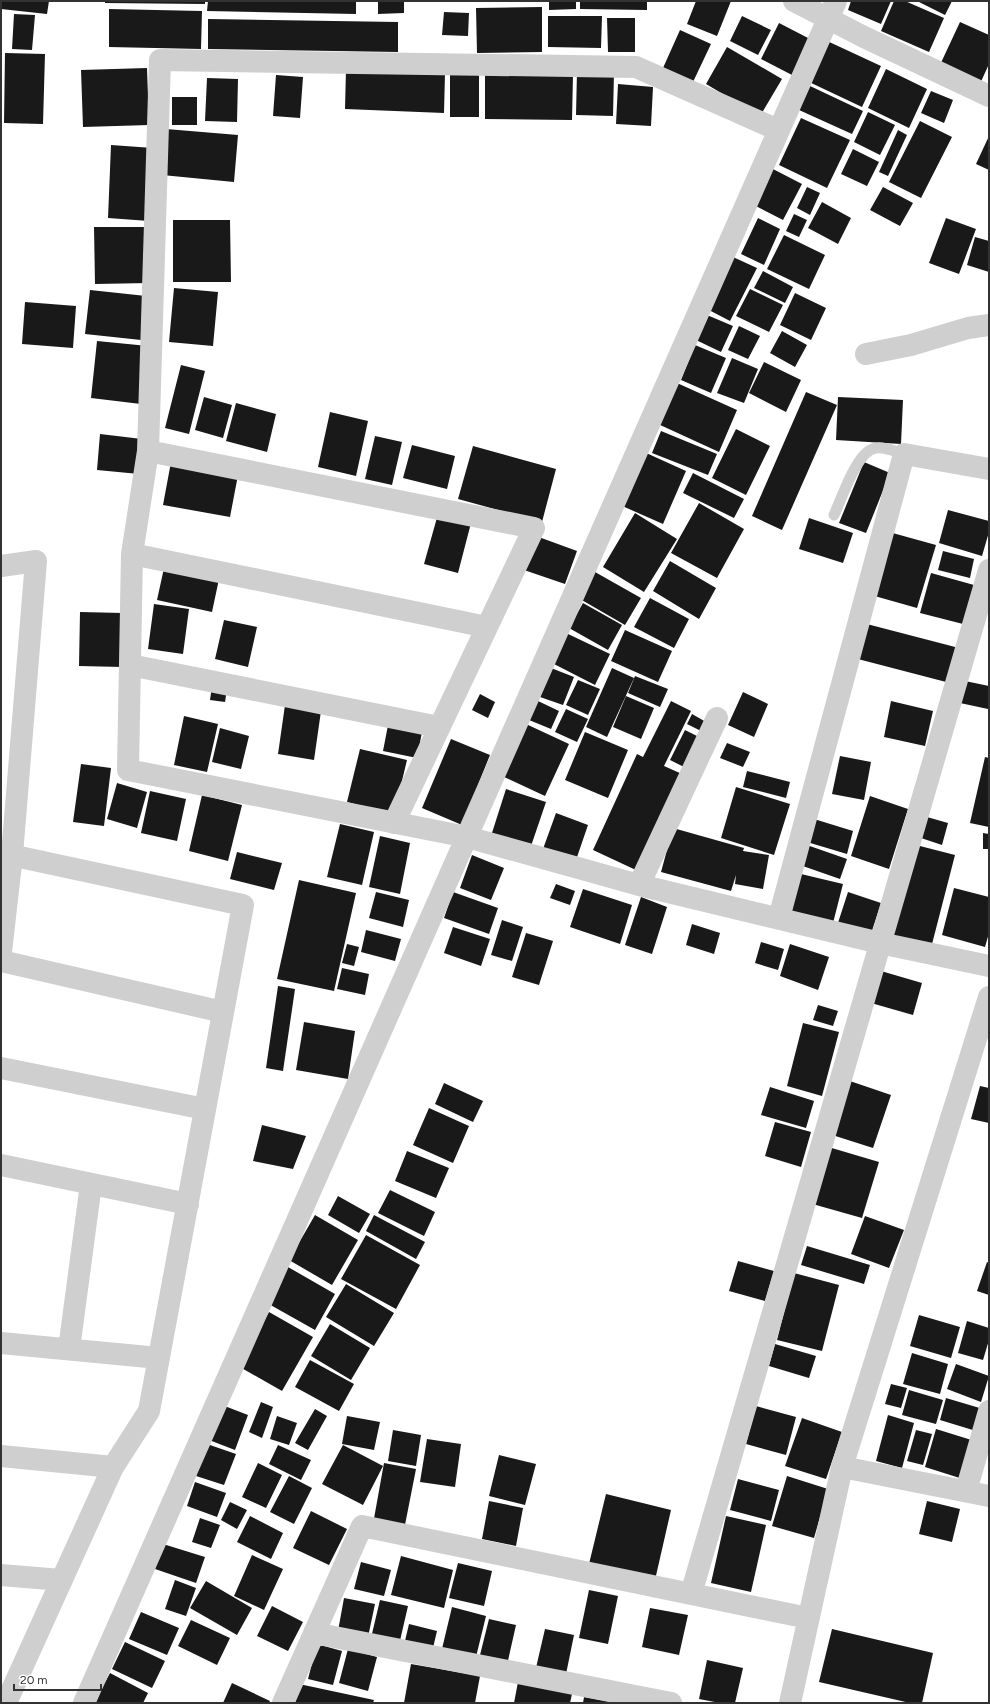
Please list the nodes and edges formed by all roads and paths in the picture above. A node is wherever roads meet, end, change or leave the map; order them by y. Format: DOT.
graph roads {
  1 [pos="794,1"];
  2 [pos="832,10"];
  3 [pos="989,96"];
  4 [pos="778,130"];
  5 [pos="989,325"];
  6 [pos="866,354"];
  7 [pos="148,451"];
  8 [pos="904,454"];
  9 [pos="989,469"];
  10 [pos="834,515"];
  11 [pos="132,554"];
  12 [pos="1,566"];
  13 [pos="989,570"];
  14 [pos="487,627"];
  15 [pos="130,665"];
  16 [pos="717,718"];
  17 [pos="440,727"];
  18 [pos="394,823"];
  19 [pos="467,837"];
  20 [pos="7,854"];
  21 [pos="639,885"];
  22 [pos="778,918"];
  23 [pos="880,943"];
  24 [pos="1,952"];
  25 [pos="1,961"];
  26 [pos="989,966"];
  27 [pos="989,997"];
  28 [pos="224,1012"];
  29 [pos="1,1068"];
  30 [pos="205,1109"];
  31 [pos="1,1165"];
  32 [pos="91,1184"];
  33 [pos="188,1204"];
  34 [pos="1,1343"];
  35 [pos="69,1349"];
  36 [pos="159,1358"];
  37 [pos="989,1411"];
  38 [pos="1,1456"];
  39 [pos="113,1467"];
  40 [pos="842,1467"];
  41 [pos="966,1491"];
  42 [pos="989,1496"];
  43 [pos="1,1575"];
  44 [pos="61,1580"];
  45 [pos="691,1594"];
  46 [pos="808,1618"];
  47 [pos="314,1634"];
  48 [pos="5,1696"];
  49 [pos="84,1703"];
  50 [pos="282,1703"];
  51 [pos="671,1703"];
  52 [pos="790,1703"];
  1 -- 2 [label="street"];
  2 -- 3 [label="street"];
  2 -- 4 [label="street"];
  4 -- 7 [label="street"];
  4 -- 19 [label="street"];
  5 -- 6 [label="street"];
  7 -- 11 [label="street"];
  7 -- 14 [label="street"];
  8 -- 9 [label="street"];
  8 -- 10 [label="lane"];
  8 -- 22 [label="street"];
  11 -- 14 [label="street"];
  11 -- 15 [label="street"];
  12 -- 20 [label="street"];
  13 -- 23 [label="street"];
  14 -- 17 [label="street"];
  15 -- 17 [label="street"];
  15 -- 18 [label="street"];
  16 -- 21 [label="street"];
  17 -- 18 [label="street"];
  18 -- 19 [label="street"];
  19 -- 21 [label="street"];
  19 -- 49 [label="street"];
  20 -- 24 [label="street"];
  20 -- 28 [label="street"];
  21 -- 22 [label="street"];
  22 -- 23 [label="street"];
  23 -- 26 [label="street"];
  23 -- 45 [label="street"];
  25 -- 28 [label="street"];
  27 -- 40 [label="street"];
  28 -- 30 [label="street"];
  29 -- 30 [label="street"];
  30 -- 33 [label="street"];
  31 -- 32 [label="street"];
  32 -- 33 [label="street"];
  32 -- 35 [label="street"];
  33 -- 36 [label="street"];
  34 -- 35 [label="street"];
  35 -- 36 [label="street"];
  36 -- 39 [label="street"];
  37 -- 41 [label="street"];
  38 -- 39 [label="street"];
  39 -- 44 [label="street"];
  40 -- 41 [label="street"];
  40 -- 46 [label="street"];
  41 -- 42 [label="street"];
  43 -- 44 [label="street"];
  44 -- 48 [label="street"];
  45 -- 46 [label="street"];
  45 -- 47 [label="street"];
  46 -- 52 [label="street"];
  47 -- 50 [label="street"];
  47 -- 51 [label="street"];
}
